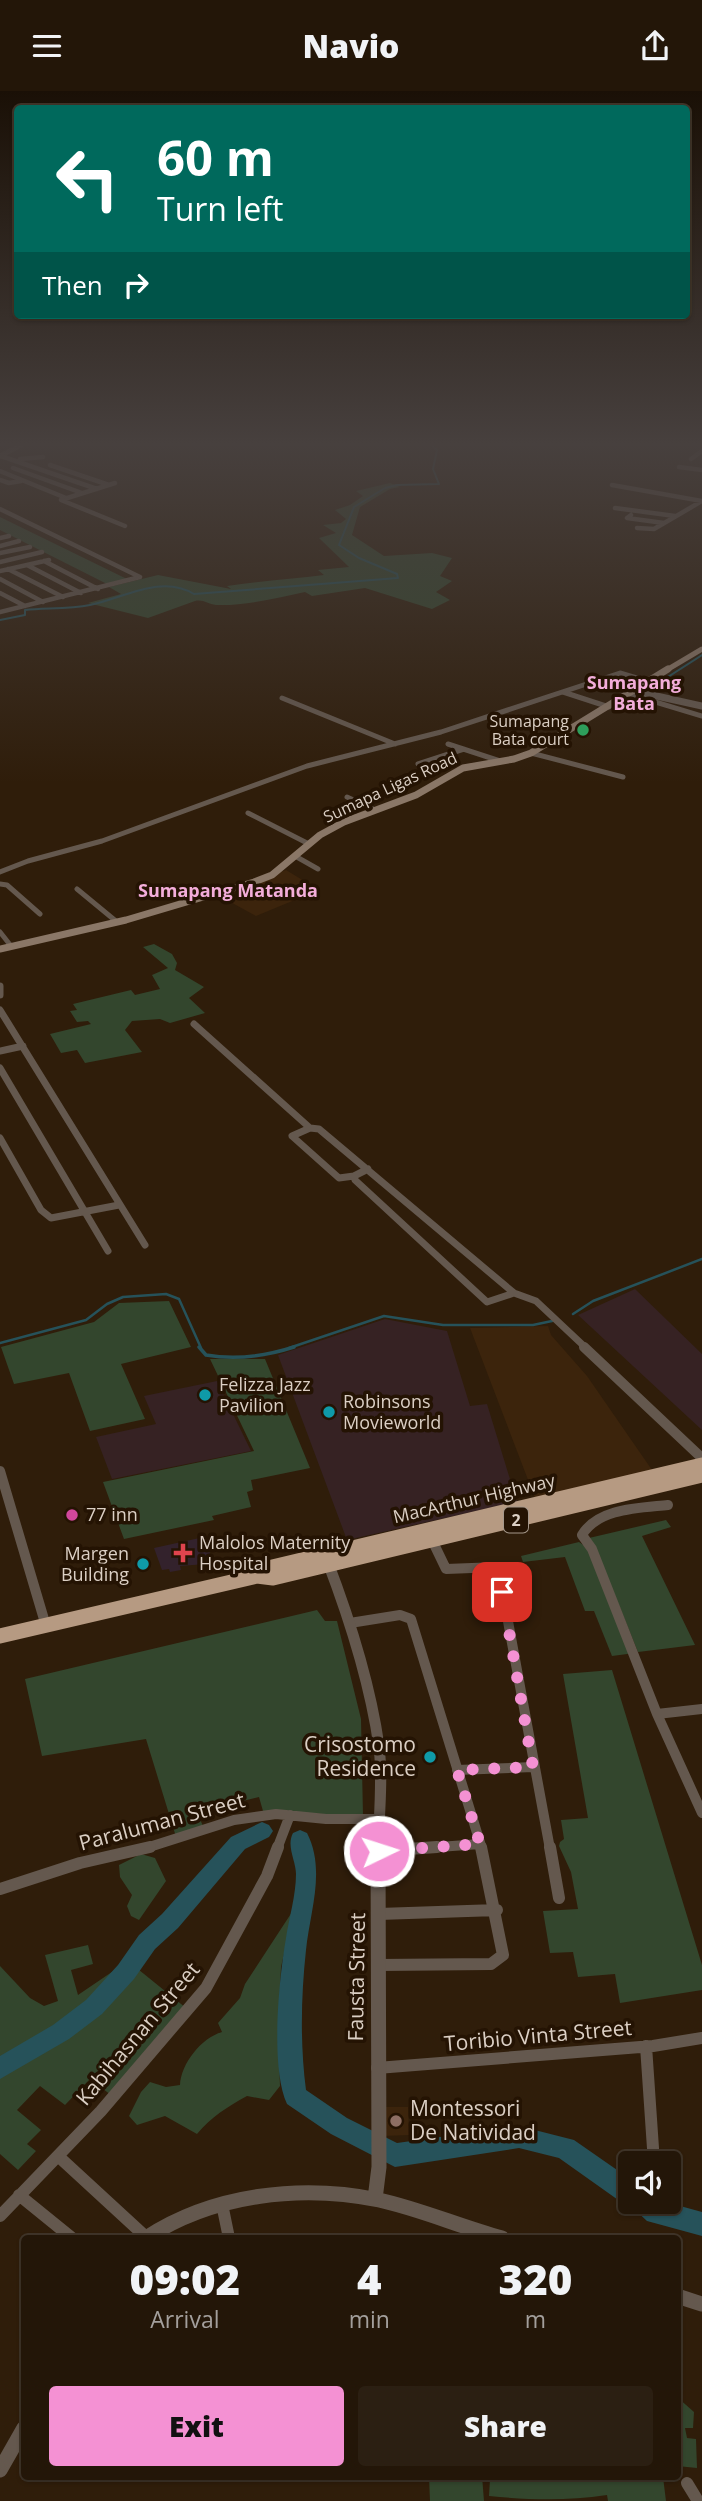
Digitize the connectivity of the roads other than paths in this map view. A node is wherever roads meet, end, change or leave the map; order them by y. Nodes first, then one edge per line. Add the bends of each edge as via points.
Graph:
1 (19, 557) edge
2 (99, 557) edge
3 (52, 559) dead end
4 (44, 561) junction
5 (0, 562) edge
6 (27, 565) junction
7 (8, 569) junction
8 (0, 571) edge
9 (0, 579) edge
10 (98, 589) junction
11 (0, 593) edge
12 (81, 593) junction
13 (63, 597) junction
14 (43, 602) junction
15 (26, 606) junction
16 (2, 610) edge
17 (702, 649) edge
18 (650, 683) junction
19 (563, 692) junction
20 (632, 693) junction
21 (282, 698) dead end
22 (702, 706) edge
23 (609, 707) junction
24 (702, 716) edge
25 (396, 744) junction
26 (448, 744) dead end
27 (464, 749) junction
28 (531, 753) junction
29 (500, 761) junction
30 (418, 764) dead end
31 (623, 777) dead end
32 (347, 797) dead end
33 (375, 810) junction
34 (248, 813) dead end
35 (309, 844) junction
36 (295, 856) junction
37 (318, 869) dead end
38 (0, 872) edge
39 (0, 884) edge
40 (77, 889) dead end
41 (40, 914) dead end
42 (117, 922) junction
43 (0, 932) edge
44 (11, 947) junction
45 (0, 949) edge
46 (0, 986) edge
47 (0, 995) edge
48 (0, 1010) edge
49 (194, 1024) dead end
50 (23, 1046) junction
51 (0, 1051) edge
52 (0, 1068) edge
53 (310, 1128) junction
54 (0, 1138) edge
55 (368, 1170) junction
56 (354, 1176) junction
57 (119, 1205) junction
58 (87, 1213) junction
59 (145, 1245) dead end
60 (108, 1251) dead end
61 (514, 1293) junction
62 (702, 1458) edge
63 (702, 1465) edge
64 (0, 1471) edge
65 (702, 1475) edge
66 (668, 1505) dead end
67 (487, 1521) junction
68 (432, 1540) junction
69 (327, 1559) junction
70 (350, 1622) junction
71 (46, 1626) junction
72 (0, 1636) edge
73 (702, 1709) edge
74 (657, 1714) junction
75 (533, 1767) junction
76 (457, 1770) junction
77 (702, 1814) edge
78 (290, 1815) junction
79 (380, 1819) junction
80 (480, 1844) junction
81 (379, 1851) junction
82 (0, 1889) edge
83 (559, 1898) dead end
84 (497, 1910) junction
85 (379, 1914) junction
86 (378, 1965) junction
87 (702, 2038) edge
88 (646, 2046) junction
89 (377, 2068) junction
90 (653, 2151) edge
91 (58, 2156) junction
92 (19, 2195) junction
93 (375, 2199) junction
94 (222, 2204) junction
95 (0, 2216) edge
96 (68, 2235) edge
97 (143, 2235) edge
98 (150, 2235) edge
99 (228, 2235) edge
100 (492, 2235) edge
101 (681, 2297) edge
102 (702, 2304) edge
103 (21, 2433) edge
104 (0, 2470) edge
105 (687, 2483) dead end
106 (698, 2501) edge

1 - 5 street
2 - 10 street via 140,577
3 - 4 street
4 - 6 street
4 - 10 street
6 - 7 street
6 - 12 street
7 - 8 street
7 - 13 street
9 - 14 street
10 - 12 street
11 - 15 street
12 - 13 street
13 - 14 street
14 - 15 street
15 - 16 street
17 - 18 main road, Sumapa Ligas Road
18 - 19 street via 620,673
18 - 20 main road, Sumapa Ligas Road
19 - 23 street
19 - 25 street
20 - 22 street
20 - 23 main road, Sumapa Ligas Road
20 - 24 street
21 - 25 street
23 - 28 main road, Sumapa Ligas Road
25 - 38 street via 307,767 102,841
26 - 27 street
27 - 29 street
27 - 30 street
28 - 29 main road, Sumapa Ligas Road
28 - 31 street
29 - 33 main road, Sumapa Ligas Road via 463,768 426,790
32 - 33 street
33 - 35 main road, Sumapa Ligas Road via 333,827
34 - 35 street
35 - 36 main road, Sumapa Ligas Road
36 - 37 street
36 - 42 main road, Sumapa Ligas Road via 259,880
39 - 41 street
40 - 42 street
42 - 44 main road, Sumapa Ligas Road
43 - 44 street
44 - 45 main road, Sumapa Ligas Road
46 - 47 street
48 - 50 street
49 - 53 street
50 - 51 street
50 - 57 street
52 - 58 street
53 - 55 street via 319,1129
53 - 56 street via 292,1136 340,1178
54 - 58 street via 41,1210 51,1218
55 - 56 street
55 - 61 street
56 - 61 street via 486,1302
57 - 58 street
57 - 59 street
58 - 60 street
61 - 62 street via 531,1298 552,1314
63 - 67 highway, MacArthur Highway / 2
64 - 71 street
65 - 67 highway, MacArthur Highway / 2
66 - 74 street via 622,1511 592,1523 582,1535 592,1549
67 - 68 highway, MacArthur Highway / 2
67 - 69 highway, MacArthur Highway / 2
68 - 69 highway, MacArthur Highway / 2
68 - 75 street via 446,1569 498,1567
69 - 70 street, Fausta Street
69 - 71 highway, MacArthur Highway / 2 via 273,1578 257,1576
70 - 76 street via 400,1615 411,1619
70 - 79 street, Fausta Street via 379,1749
71 - 72 highway, MacArthur Highway / 2
73 - 74 street
74 - 77 street
75 - 76 street
75 - 83 street
76 - 80 street
78 - 79 street, Paraluman Street
78 - 82 street, Paraluman Street via 234,1820
78 - 91 street, Kabihasnan Street via 267,1876 206,1988
79 - 81 street, Fausta Street
80 - 81 street
80 - 84 street
81 - 85 street, Fausta Street
84 - 85 street
84 - 86 street via 503,1955 491,1964
85 - 86 street, Fausta Street
86 - 89 street, Fausta Street
87 - 88 street, Toribio Vinta Street
88 - 89 street, Toribio Vinta Street
88 - 90 street
89 - 93 street, Fausta Street via 379,2167
91 - 92 street, Kabihasnan Street
91 - 97 street
92 - 95 street, Kabihasnan Street
92 - 96 street
93 - 94 street via 301,2194
93 - 100 street
94 - 98 street via 173,2220
94 - 99 street
101 - 102 street
103 - 104 street
105 - 106 street

